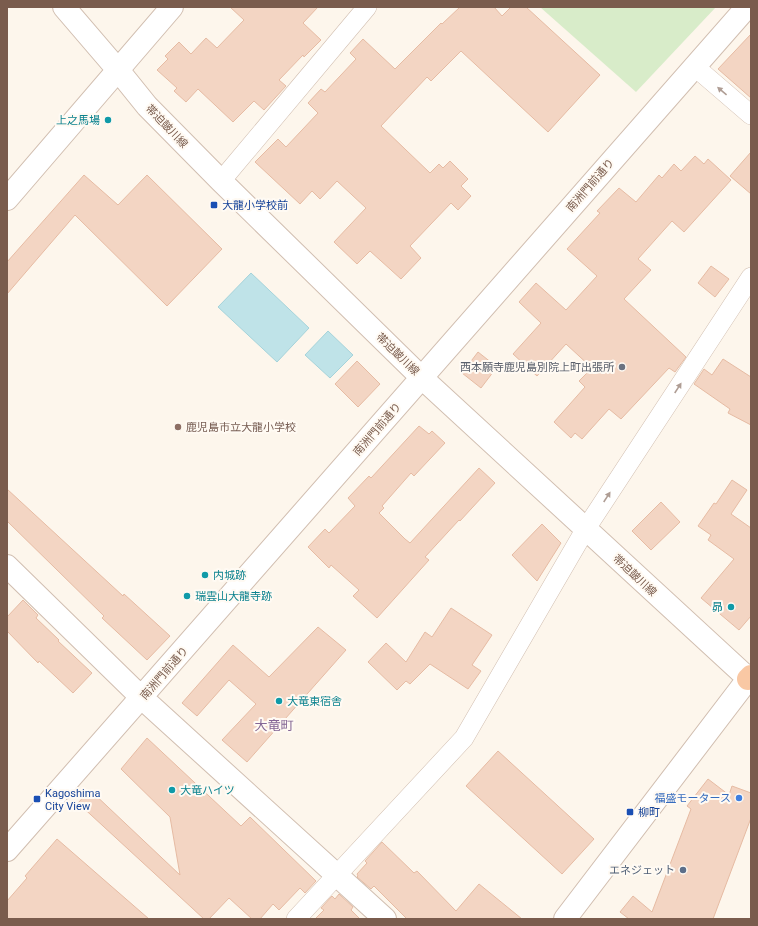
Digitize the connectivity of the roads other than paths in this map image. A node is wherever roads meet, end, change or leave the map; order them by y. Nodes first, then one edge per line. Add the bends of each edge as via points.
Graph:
1 (64, 7) edge
2 (172, 7) edge
3 (368, 7) edge
4 (747, 7) edge
5 (694, 66) junction
6 (118, 70) junction
7 (751, 115) edge
8 (220, 181) junction
9 (7, 199) edge
10 (751, 277) edge
11 (422, 378) junction
12 (585, 530) junction
13 (7, 566) edge
14 (750, 679) edge
15 (142, 698) junction
16 (7, 850) edge
17 (336, 875) junction
18 (296, 919) edge
19 (385, 919) edge
20 (565, 919) edge

1 - 6 street, 帯迫皷川線
2 - 6 street
3 - 8 street
4 - 5 street, 南洲門前通り
7 -> 5 street
5 - 11 street, 南洲門前通り
6 - 8 street, 帯迫皷川線 via 147,106
6 - 9 street
8 - 11 street, 帯迫皷川線
12 -> 10 street
11 - 12 street, 帯迫皷川線
11 - 15 street, 南洲門前通り
12 - 14 street, 帯迫皷川線
12 - 17 street via 464,738
13 - 15 street
14 - 20 street
15 - 16 street, 南洲門前通り
15 - 17 street
17 - 18 street
17 - 19 street

